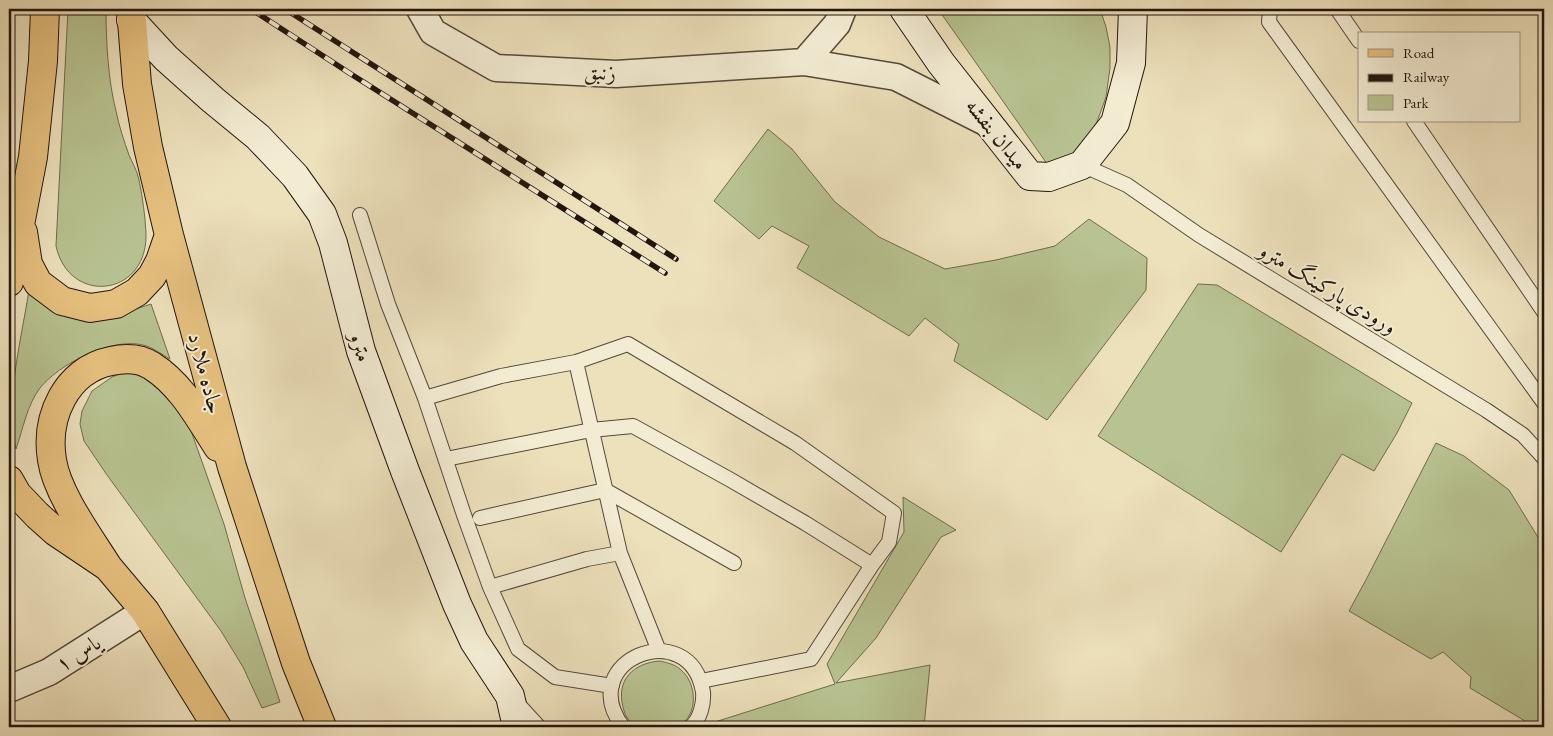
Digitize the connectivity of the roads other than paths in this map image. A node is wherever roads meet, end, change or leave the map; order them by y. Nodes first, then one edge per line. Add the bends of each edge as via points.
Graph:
1 (45, 9) edge
2 (420, 9) edge
3 (843, 9) edge
4 (904, 9) edge
5 (1133, 9) edge
6 (1270, 9) edge
7 (1337, 9) edge
8 (131, 14) edge
9 (1358, 40) edge
10 (804, 62) junction
11 (1415, 122) edge
12 (989, 124) junction
13 (1082, 165) junction
14 (360, 215) dead end
15 (21, 216) junction
16 (169, 235) junction
17 (9, 282) edge
18 (1544, 312) edge
19 (576, 362) junction
20 (425, 398) junction
21 (1544, 403) edge
22 (591, 430) junction
23 (1544, 458) edge
24 (446, 459) junction
25 (232, 467) junction
26 (9, 480) edge
27 (605, 490) junction
28 (480, 518) dead end
29 (620, 553) junction
30 (734, 563) dead end
31 (872, 565) junction
32 (108, 567) junction
33 (490, 586) junction
34 (144, 611) junction
35 (659, 650) junction
36 (701, 681) junction
37 (612, 686) junction
38 (9, 689) edge
39 (510, 696) junction
40 (211, 723) edge
41 (322, 727) edge
42 (517, 727) edge
43 (539, 727) edge
44 (623, 727) edge
45 (691, 727) edge

1 - 15 main road via 33,157
2 - 10 street, زنبق via 433,32 496,68 616,74
3 - 10 street via 837,24
4 - 12 street, میدان بنفشه
5 - 13 street via 1130,63 1115,123
6 - 21 lane via 1269,22
7 - 9 lane
8 - 16 main road, جاده ملارد via 137,84
8 - 39 street, مترو via 166,58 258,137 295,176 322,214 333,243 361,351 457,604 474,641
10 - 12 street, زنبق via 896,76
11 - 18 lane
12 - 13 street, میدان بنفشه via 1030,176 1049,177
13 - 23 lane, ورودی پارکینگ مترو via 1127,185 1199,235 1486,410 1523,435
14 - 20 lane via 388,304
15 - 16 main road via 28,264 38,283 62,301 90,308 116,304 137,292 152,276
15 - 17 main road
16 - 25 main road, جاده ملارد
19 - 20 lane via 501,376
19 - 22 lane
19 - 31 lane via 628,344 795,443 894,513 889,542
20 - 24 lane
22 - 24 lane
22 - 27 lane
22 - 31 lane via 633,426 729,478
24 - 33 lane
25 - 32 main road via 187,399 150,365 121,359 91,368 73,380 58,405 51,430 52,461 62,492
25 - 41 main road, جاده ملارد via 296,663
26 - 32 main road via 17,494 43,521
27 - 28 lane
27 - 29 lane
27 - 30 lane
29 - 33 lane
29 - 35 lane
31 - 36 lane via 810,659
32 - 34 main road
33 - 37 lane via 518,649 555,677
34 - 38 street, یاس ۱ via 49,672
34 - 40 main road
35 - 36 lane via 684,659
35 - 37 lane via 643,652 629,660 618,672
36 - 45 lane via 701,711
37 - 44 lane via 611,702
39 - 42 street, مترو
39 - 43 lane

